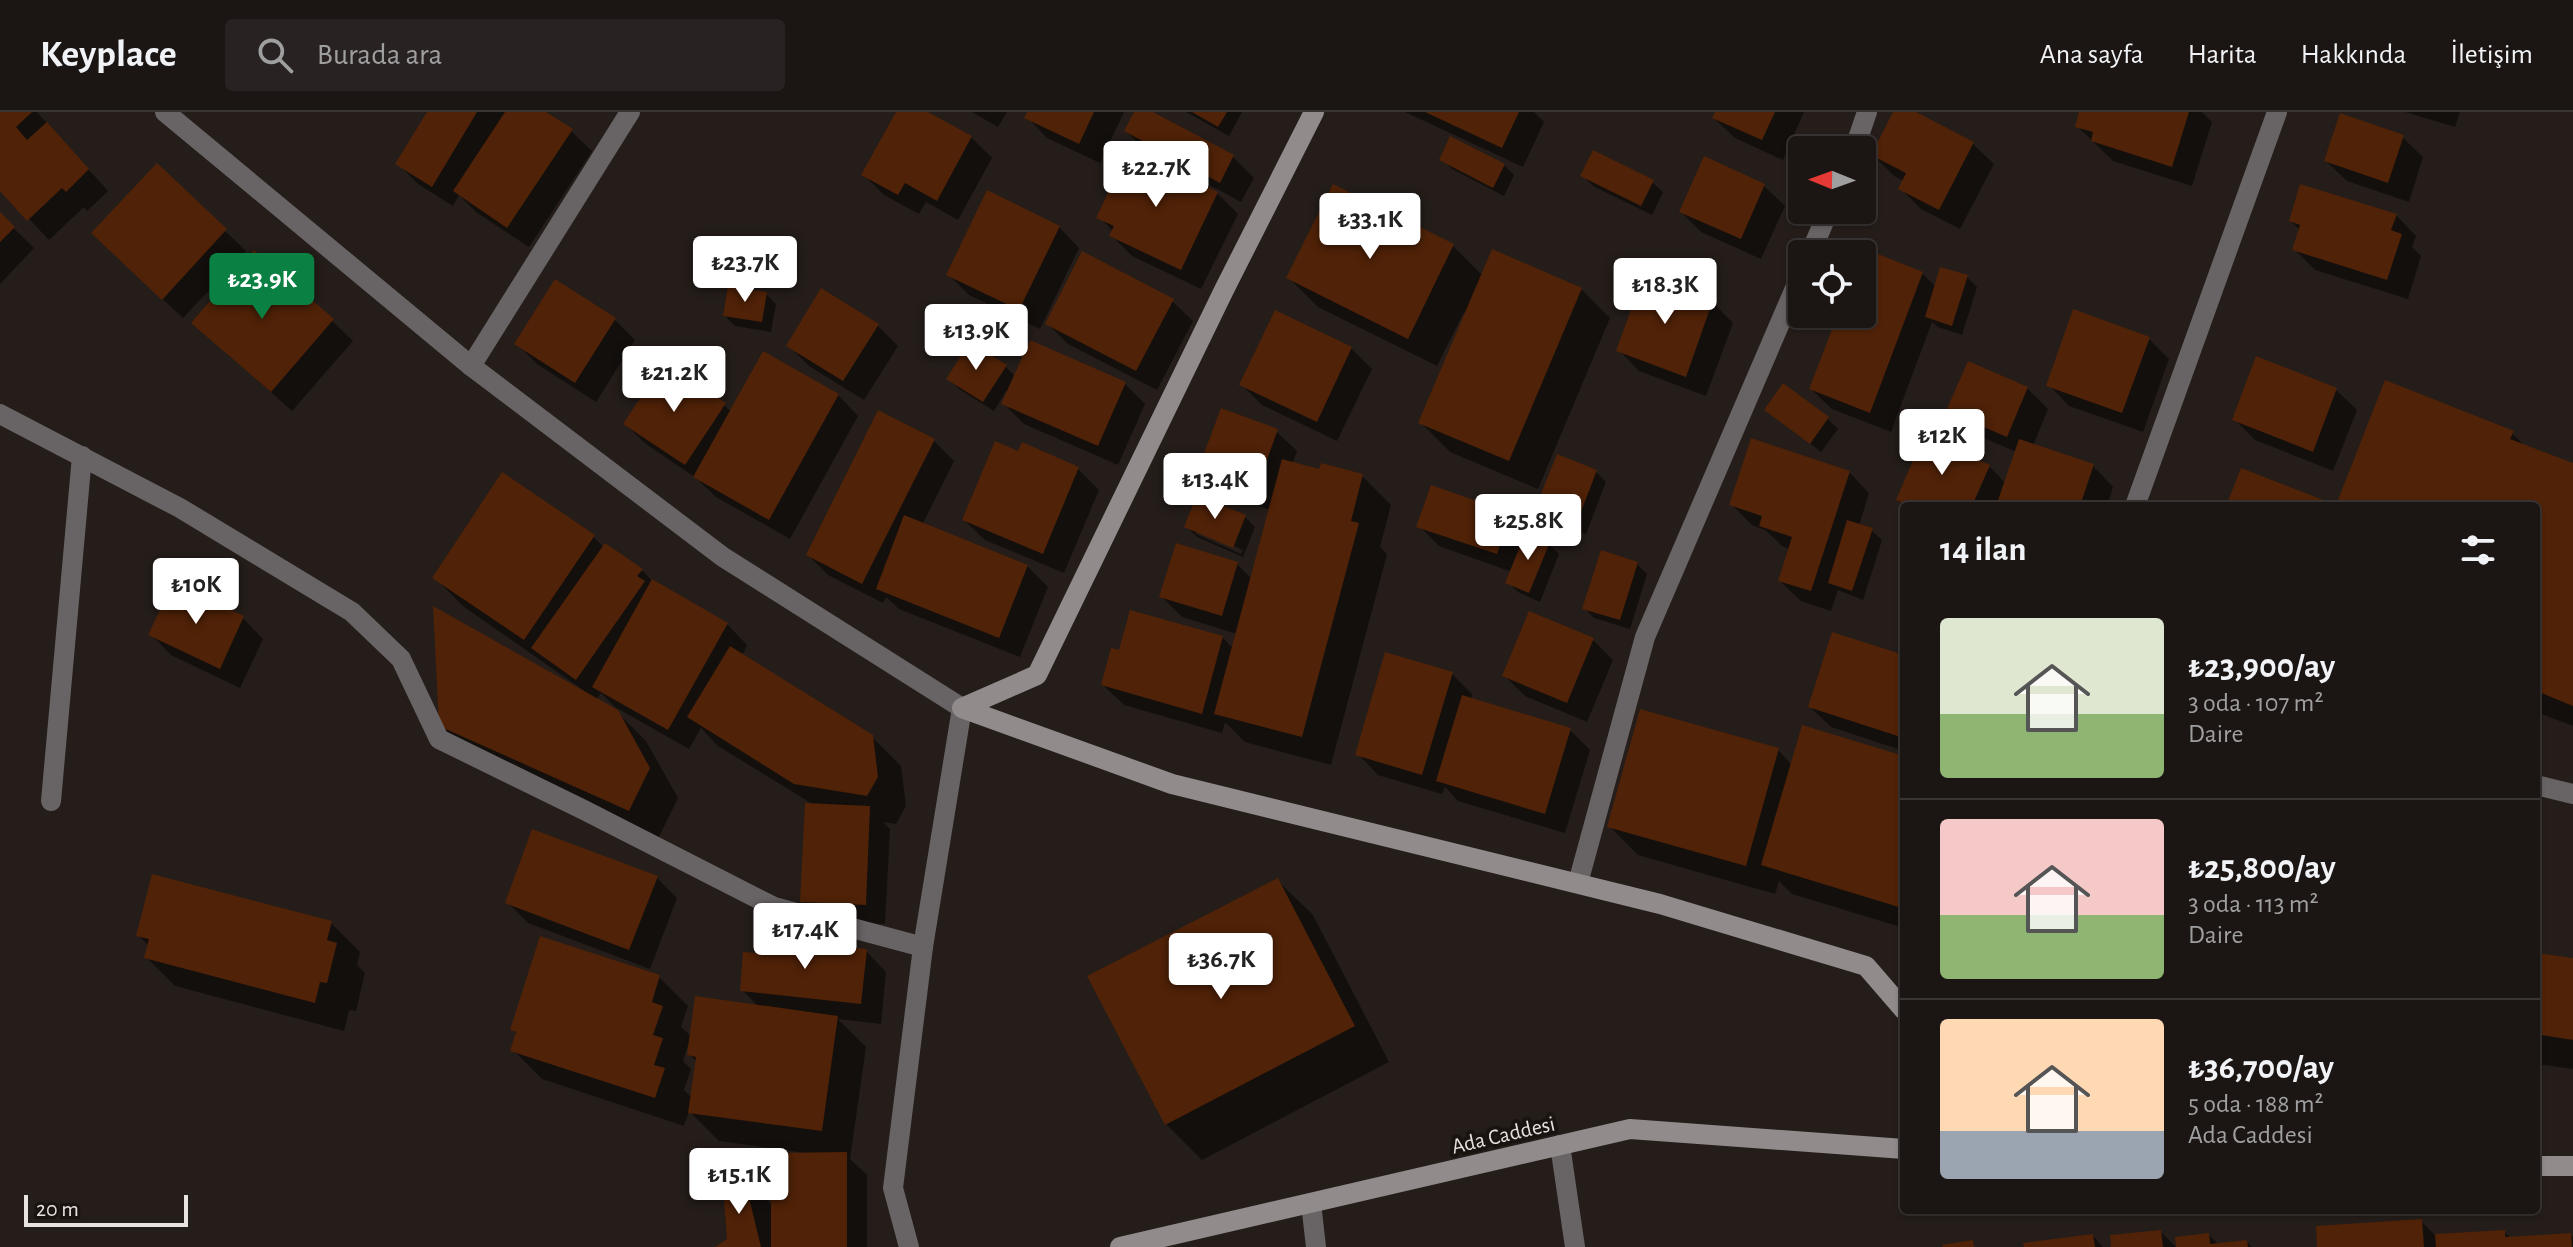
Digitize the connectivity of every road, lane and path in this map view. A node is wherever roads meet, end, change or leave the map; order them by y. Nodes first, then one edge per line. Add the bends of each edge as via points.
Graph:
1 (165, 112) edge
2 (630, 112) edge
3 (1314, 112) edge
4 (1867, 112) edge
5 (2277, 112) edge
6 (1859, 136) edge
7 (1788, 305) edge
8 (471, 366) junction
9 (0, 414) edge
10 (82, 456) junction
11 (2136, 502) edge
12 (962, 708) junction
13 (2540, 786) edge
14 (2573, 794) edge
15 (51, 801) dead end
16 (1578, 883) junction
17 (923, 947) junction
18 (1900, 1005) edge
19 (1560, 1145) junction
20 (1900, 1149) edge
21 (2540, 1166) edge
22 (2573, 1166) edge
23 (1311, 1203) junction
24 (909, 1247) edge
25 (1120, 1247) edge
26 (1316, 1247) edge
27 (1575, 1247) edge

1 - 8 street
2 - 8 street
3 - 12 main road via 1037,675
4 - 6 street
5 - 11 street
7 - 16 street via 1645,637
8 - 12 street via 723,557
9 - 10 street
10 - 15 street
10 - 17 street via 180,508 352,612 401,659 439,739 774,907
12 - 16 main road via 1172,784
12 - 17 street
13 - 14 street
16 - 18 main road via 1866,966
17 - 24 street via 893,1188
19 - 20 main road, Ada Caddesi via 1630,1129
19 - 23 main road, Ada Caddesi
19 - 27 street
21 - 22 main road
23 - 25 main road, Ada Caddesi
23 - 26 street

